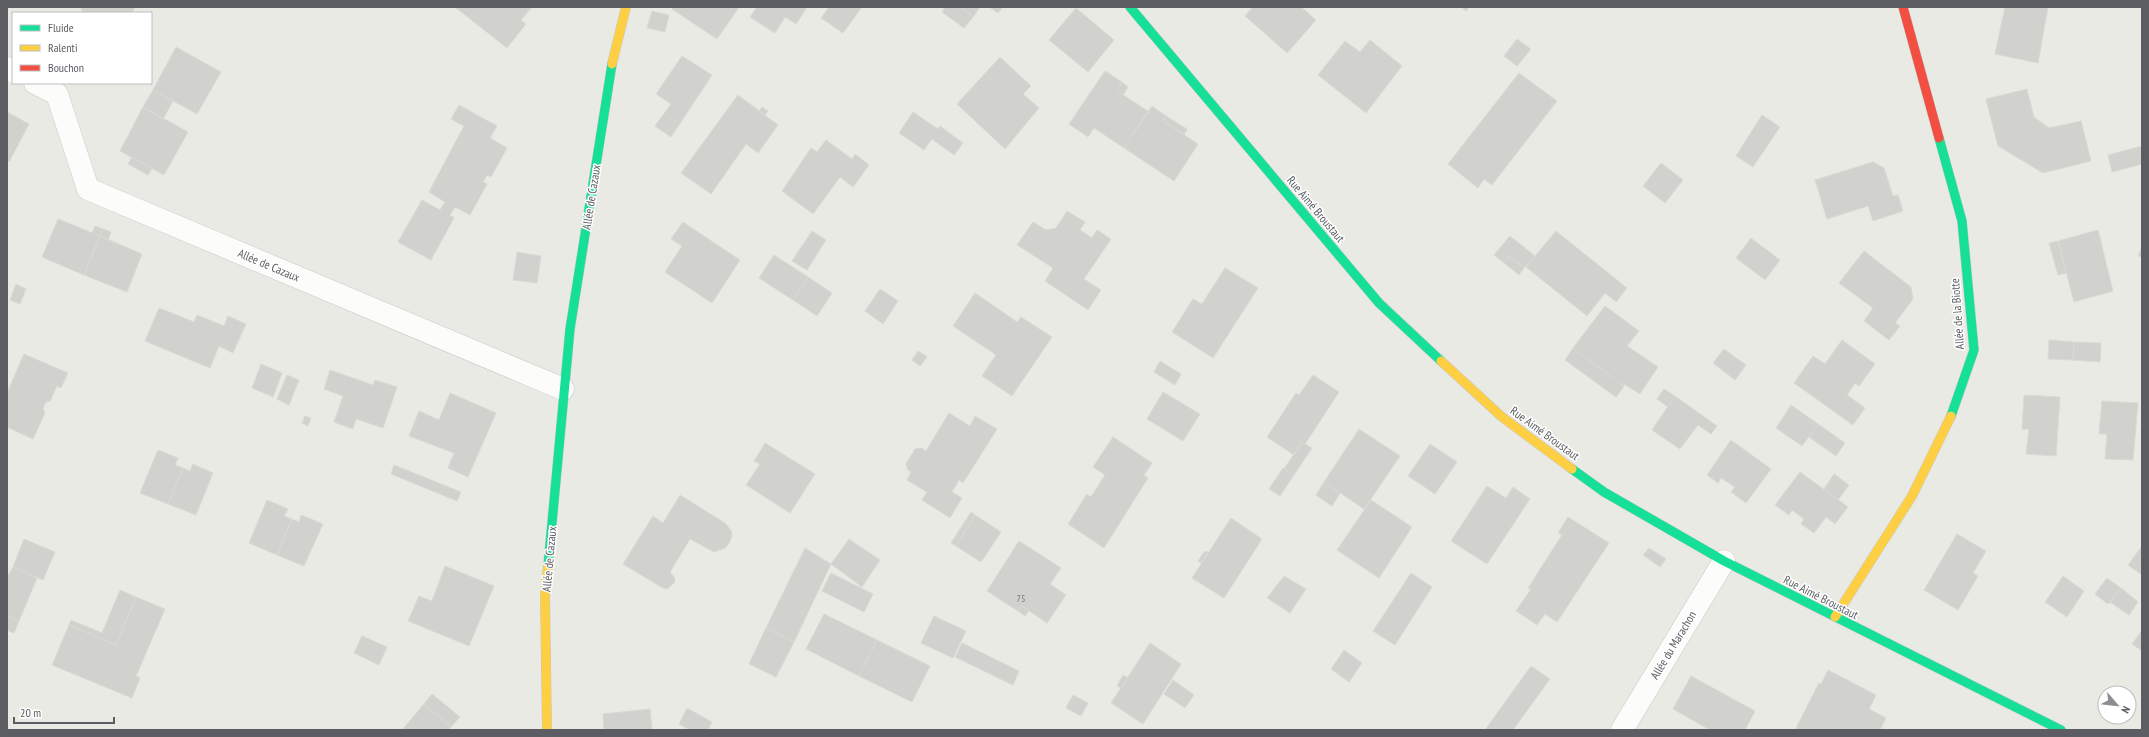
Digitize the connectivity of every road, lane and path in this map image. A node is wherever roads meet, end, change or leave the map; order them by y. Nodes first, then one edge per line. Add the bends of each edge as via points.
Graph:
1 (626, 7) edge
2 (1130, 7) edge
3 (1903, 7) edge
4 (37, 84) edge
5 (563, 389) junction
6 (1724, 561) junction
7 (1836, 617) junction
8 (547, 730) edge
9 (1622, 730) edge
10 (2062, 730) edge

1 - 5 street, Allée de Cazaux via 611,69
2 - 6 street, Rue Aimé Broustaut via 1379,303 1502,417 1604,492
3 - 7 street, Allée de la Biotte via 1962,221 1974,350 1951,416 1912,496
4 - 5 street, Allée de Cazaux via 57,94 88,189
5 - 8 street, Allée de Cazaux via 545,596
6 - 7 street, Rue Aimé Broustaut
6 - 9 street, Allée du Marachon
7 - 10 street, Rue Aimé Broustaut

